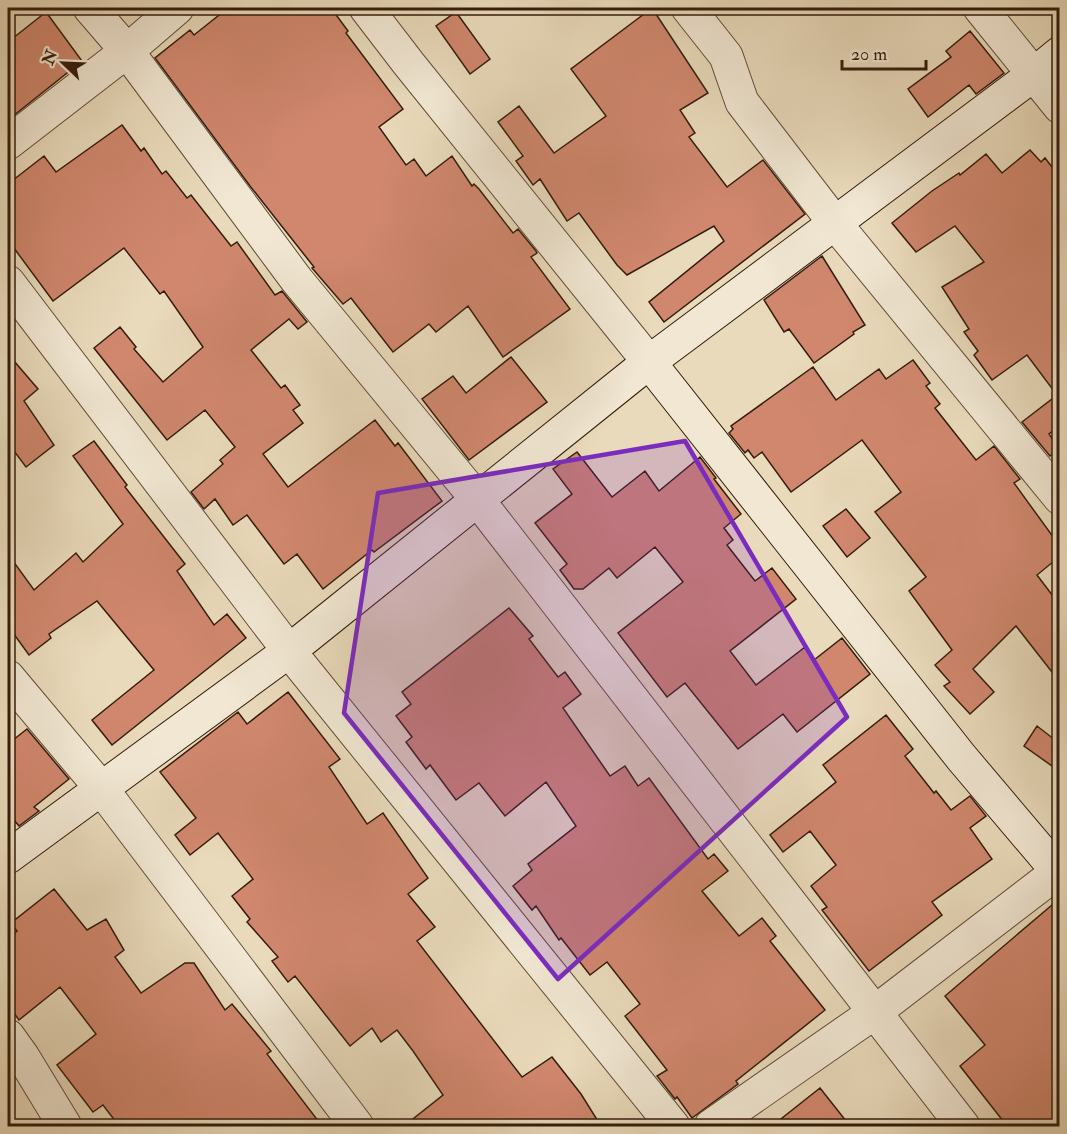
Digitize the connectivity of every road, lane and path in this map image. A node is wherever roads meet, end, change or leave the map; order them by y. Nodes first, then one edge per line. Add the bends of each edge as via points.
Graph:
1 (90, 8) edge
2 (177, 8) edge
3 (366, 8) edge
4 (688, 8) edge
5 (980, 8) edge
6 (127, 51) junction
7 (1059, 53) edge
8 (1033, 75) junction
9 (1059, 107) edge
10 (8, 143) edge
11 (834, 222) junction
12 (8, 282) edge
13 (649, 362) junction
14 (1059, 498) edge
15 (477, 499) junction
16 (289, 651) junction
17 (8, 677) edge
18 (101, 788) junction
19 (8, 857) edge
20 (1059, 872) edge
21 (875, 1012) junction
22 (8, 1036) edge
23 (65, 1126) edge
24 (357, 1126) edge
25 (673, 1126) edge
26 (711, 1126) edge
27 (963, 1126) edge

1 - 6 street
2 - 6 street
3 - 13 street
4 - 11 street via 726,56 742,102
5 - 8 street
6 - 10 street
6 - 15 street via 296,279
7 - 8 street
8 - 9 street
8 - 11 street
11 - 13 street
11 - 14 street
12 - 16 street
13 - 15 street
13 - 20 street via 961,757
15 - 16 street
15 - 21 street
16 - 18 street
16 - 25 street
17 - 18 street
18 - 19 street
18 - 24 street
20 - 21 street
21 - 26 street
21 - 27 street
22 - 23 street

